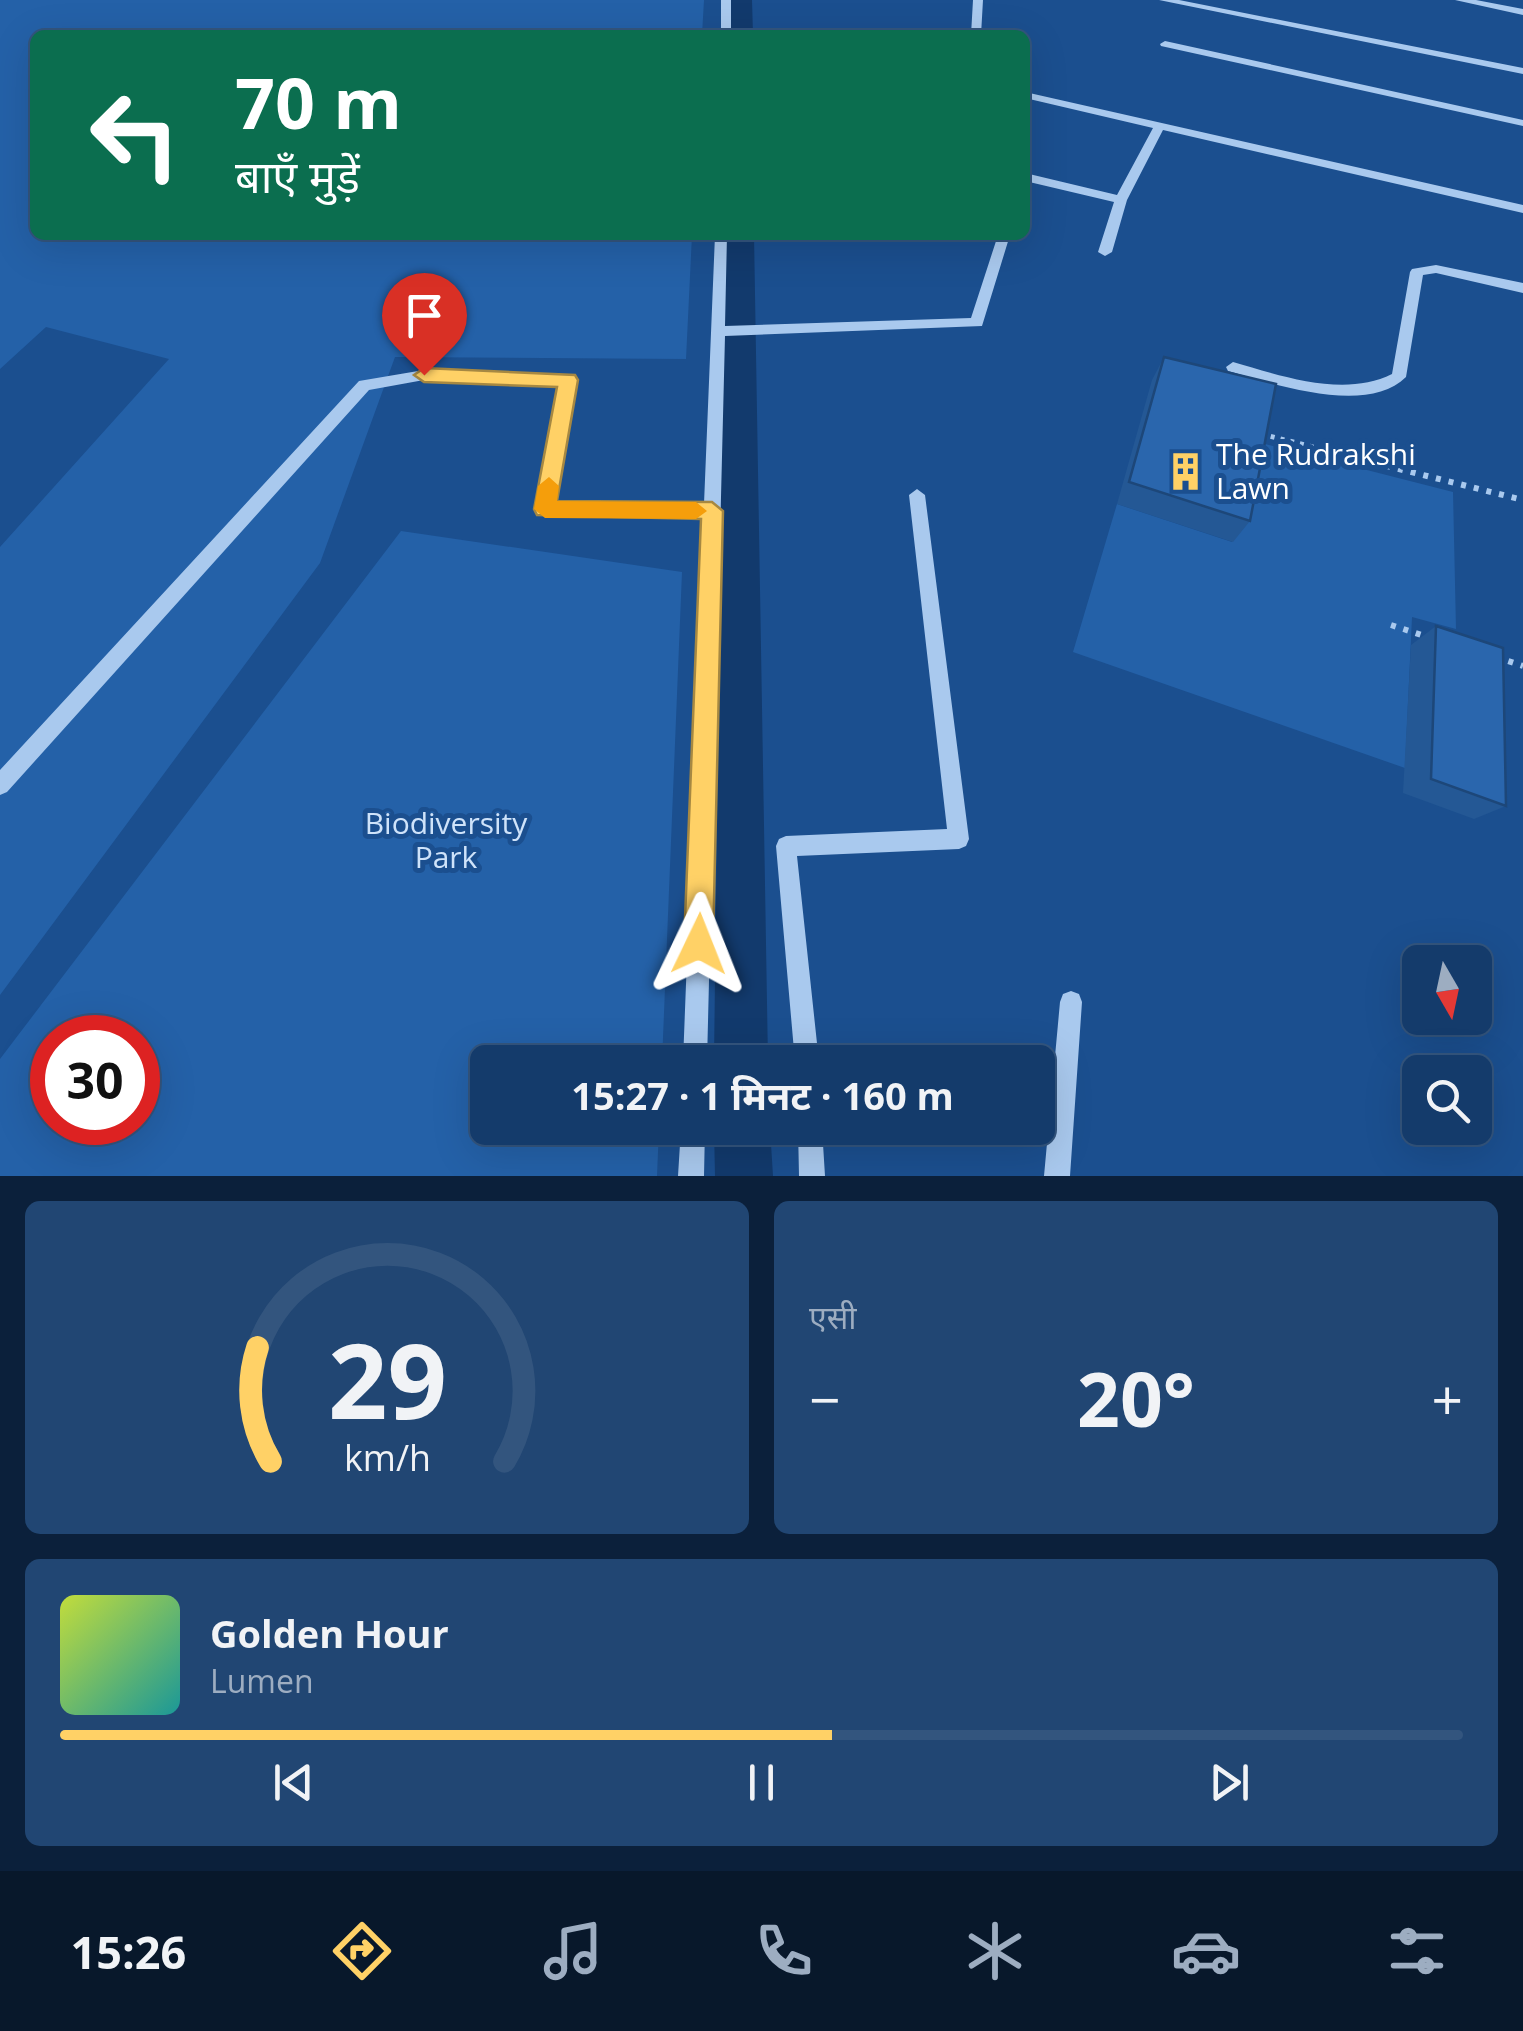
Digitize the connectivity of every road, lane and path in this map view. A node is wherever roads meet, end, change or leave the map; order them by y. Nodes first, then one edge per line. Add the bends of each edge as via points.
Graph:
1 (726, 0) edge
2 (978, 0) edge
3 (1164, 0) edge
4 (1460, 0) edge
5 (1523, 12) edge
6 (726, 30) edge
7 (976, 30) edge
8 (1165, 44) dead end
9 (1523, 70) edge
10 (1030, 96) edge
11 (1523, 123) edge
12 (1159, 127) junction
13 (1030, 178) edge
14 (1121, 200) junction
15 (1523, 209) edge
16 (721, 240) edge
17 (1002, 240) edge
18 (1105, 252) dead end
19 (1523, 288) edge
20 (723, 331) junction
21 (1233, 367) dead end
22 (1255, 432) edge
23 (917, 495) dead end
24 (1523, 500) edge
25 (712, 511) junction
26 (1391, 625) dead end
27 (1448, 643) edge
28 (1485, 654) edge
29 (1523, 666) edge
30 (0, 785) edge
31 (1071, 1002) dead end
32 (696, 1045) edge
33 (805, 1045) edge
34 (692, 1145) edge
35 (811, 1145) edge
36 (691, 1176) edge
37 (812, 1176) edge
38 (1057, 1176) edge

1 - 6 street
2 - 7 street
3 - 9 street
4 - 5 street
8 - 11 street
10 - 12 street
12 - 14 street
12 - 15 street
13 - 14 street
14 - 18 street
16 - 20 street
17 - 20 street via 977,324
19 - 21 street via 1436,268 1417,272 1399,377 1388,385 1327,388
20 - 25 street
22 - 24 path
23 - 33 street via 959,839 786,846
25 - 30 street via 545,509 568,380 424,375 364,385
25 - 32 street
26 - 27 path
28 - 29 path
31 - 38 street
34 - 36 street
35 - 37 street

